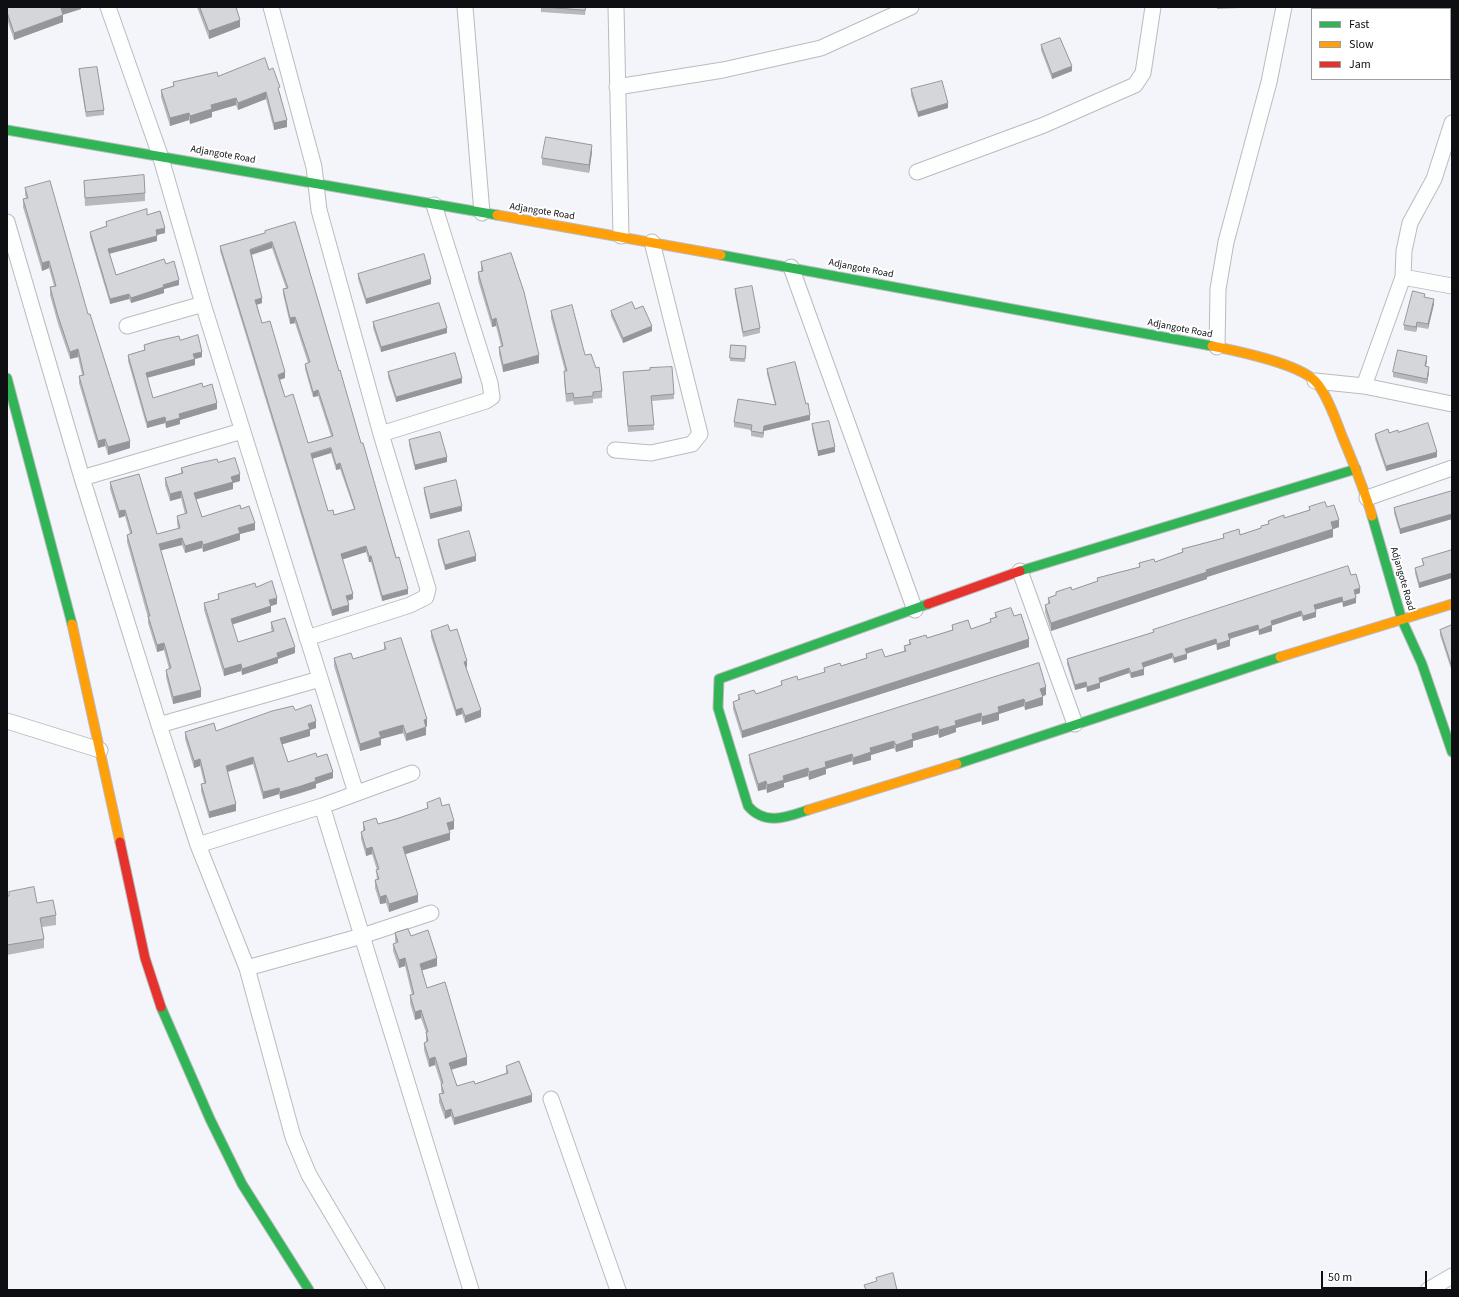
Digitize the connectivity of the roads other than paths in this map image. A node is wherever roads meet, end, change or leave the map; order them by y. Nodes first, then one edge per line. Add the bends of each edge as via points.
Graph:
1 (108, 7) edge
2 (271, 7) edge
3 (465, 7) edge
4 (616, 7) edge
5 (911, 7) edge
6 (1153, 7) edge
7 (1284, 7) edge
8 (617, 87) junction
9 (1452, 123) edge
10 (7, 130) edge
11 (160, 155) junction
12 (917, 172) dead end
13 (317, 183) junction
14 (434, 205) junction
15 (482, 213) junction
16 (7, 222) edge
17 (621, 236) junction
18 (652, 242) junction
19 (791, 267) junction
20 (1403, 277) junction
21 (1452, 286) edge
22 (203, 304) junction
23 (127, 326) dead end
24 (1217, 347) junction
25 (7, 378) edge
26 (1315, 381) junction
27 (1364, 386) junction
28 (1452, 404) edge
29 (242, 431) junction
30 (382, 434) junction
31 (615, 450) dead end
32 (1452, 468) edge
33 (1356, 469) junction
34 (82, 478) junction
35 (1367, 498) junction
36 (1020, 571) junction
37 (1452, 604) edge
38 (915, 610) junction
39 (1402, 620) junction
40 (307, 638) junction
41 (320, 679) junction
42 (7, 721) edge
43 (1075, 724) junction
44 (159, 725) junction
45 (1448, 733) edge
46 (100, 750) junction
47 (1452, 752) edge
48 (412, 773) dead end
49 (356, 793) junction
50 (322, 806) junction
51 (198, 845) junction
52 (431, 912) dead end
53 (362, 936) junction
54 (247, 968) junction
55 (551, 1099) dead end
56 (1452, 1276) edge
57 (309, 1290) edge
58 (377, 1290) edge
59 (472, 1290) edge
60 (618, 1290) edge
61 (1428, 1290) edge

1 - 11 street
2 - 13 street
3 - 15 street
4 - 8 street
5 - 8 street via 822,48 723,70
6 - 12 street via 1143,73 1135,85 1044,125
7 - 24 street via 1269,82 1226,242 1218,289
8 - 17 street
9 - 20 street via 1434,179 1410,223 1404,251
10 - 11 street, Adjangote Road
11 - 13 street, Adjangote Road
11 - 22 street
13 - 14 street, Adjangote Road
13 - 30 street via 319,210
14 - 15 street, Adjangote Road
14 - 30 street via 490,383 492,397
15 - 17 street, Adjangote Road
16 - 34 street
17 - 18 street, Adjangote Road
18 - 19 street, Adjangote Road
18 - 31 street via 700,434 692,444 651,453
19 - 24 street, Adjangote Road
19 - 38 street
20 - 21 street
20 - 27 street
22 - 23 street
22 - 29 street
24 - 26 street, Adjangote Road via 1294,368
25 - 46 street via 72,623
26 - 27 street
26 - 33 street, Adjangote Road via 1330,406
27 - 28 street
29 - 34 street
29 - 40 street
30 - 40 street via 426,576 426,597 410,605
32 - 35 street
33 - 35 street, Adjangote Road
33 - 36 street
34 - 44 street
35 - 39 street, Adjangote Road
36 - 38 street
36 - 43 street
37 - 39 street
38 - 43 street via 719,679 718,708 748,806 754,815 765,819 780,819 906,781
39 - 43 street
39 - 45 street, Adjangote Road
40 - 41 street
41 - 44 street
41 - 49 street
42 - 46 street
44 - 51 street
45 - 47 street, Adjangote Road
46 - 57 street via 145,958 162,1010 242,1184
48 - 49 street
49 - 50 street
50 - 51 street
50 - 53 street
51 - 54 street
52 - 53 street
53 - 54 street
53 - 59 street
54 - 58 street via 293,1137 309,1175
55 - 60 street
56 - 61 street

